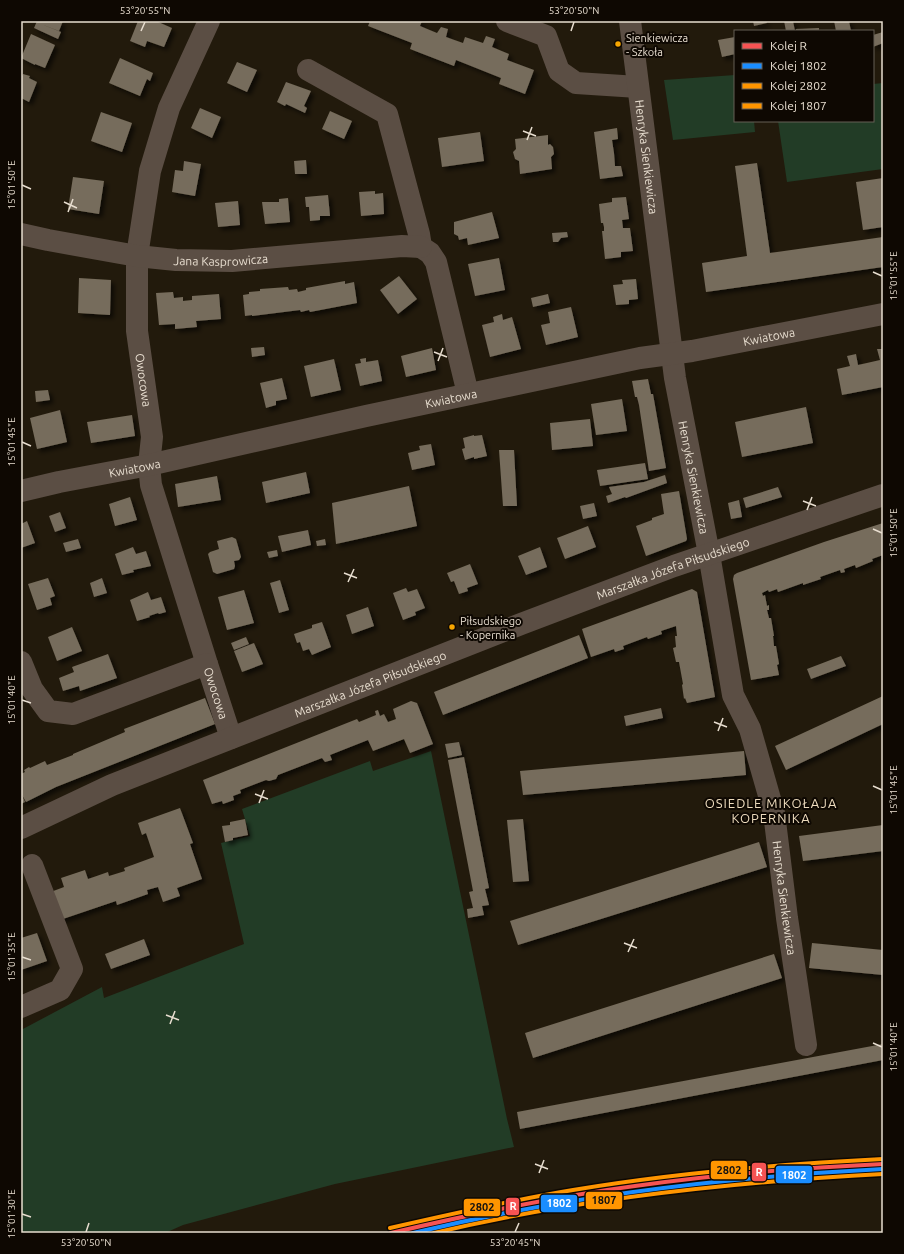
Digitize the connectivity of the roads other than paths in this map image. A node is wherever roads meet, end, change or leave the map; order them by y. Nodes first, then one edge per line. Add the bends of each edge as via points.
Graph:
1 (209, 21) edge
2 (507, 21) edge
3 (630, 21) edge
4 (308, 70) dead end
5 (638, 86) junction
6 (21, 234) edge
7 (422, 247) junction
8 (137, 256) junction
9 (883, 314) edge
10 (671, 354) junction
11 (468, 394) junction
12 (149, 465) junction
13 (21, 491) edge
14 (883, 495) edge
15 (709, 554) junction
16 (21, 662) edge
17 (207, 664) junction
18 (231, 738) junction
19 (21, 828) edge
20 (32, 865) dead end
21 (21, 1007) edge
22 (806, 1045) dead end

1 - 8 street, Owocowa via 169,108 150,171
2 - 5 street via 546,36 559,71 576,83
3 - 5 street, Henryka Sienkiewicza
4 - 7 street via 387,114
5 - 10 street, Henryka Sienkiewicza
6 - 8 street, Jana Kasprowicza
7 - 8 street, Jana Kasprowicza via 402,246 232,261
7 - 11 street via 436,262
8 - 12 street, Owocowa via 137,331 152,437
9 - 10 street, Kwiatowa
10 - 11 street, Kwiatowa via 640,358
10 - 15 street, Henryka Sienkiewicza
11 - 12 street, Kwiatowa
12 - 13 street, Kwiatowa
12 - 17 street, Owocowa via 151,485
14 - 15 street, Marszałka Józefa Piłsudskiego
15 - 18 street, Marszałka Józefa Piłsudskiego via 528,621
15 - 22 street, Henryka Sienkiewicza via 733,695 750,729 774,813
16 - 17 street via 32,689 48,711 73,714
17 - 18 street, Owocowa
18 - 19 street, Marszałka Józefa Piłsudskiego via 112,785
20 - 21 street via 72,969 60,990

